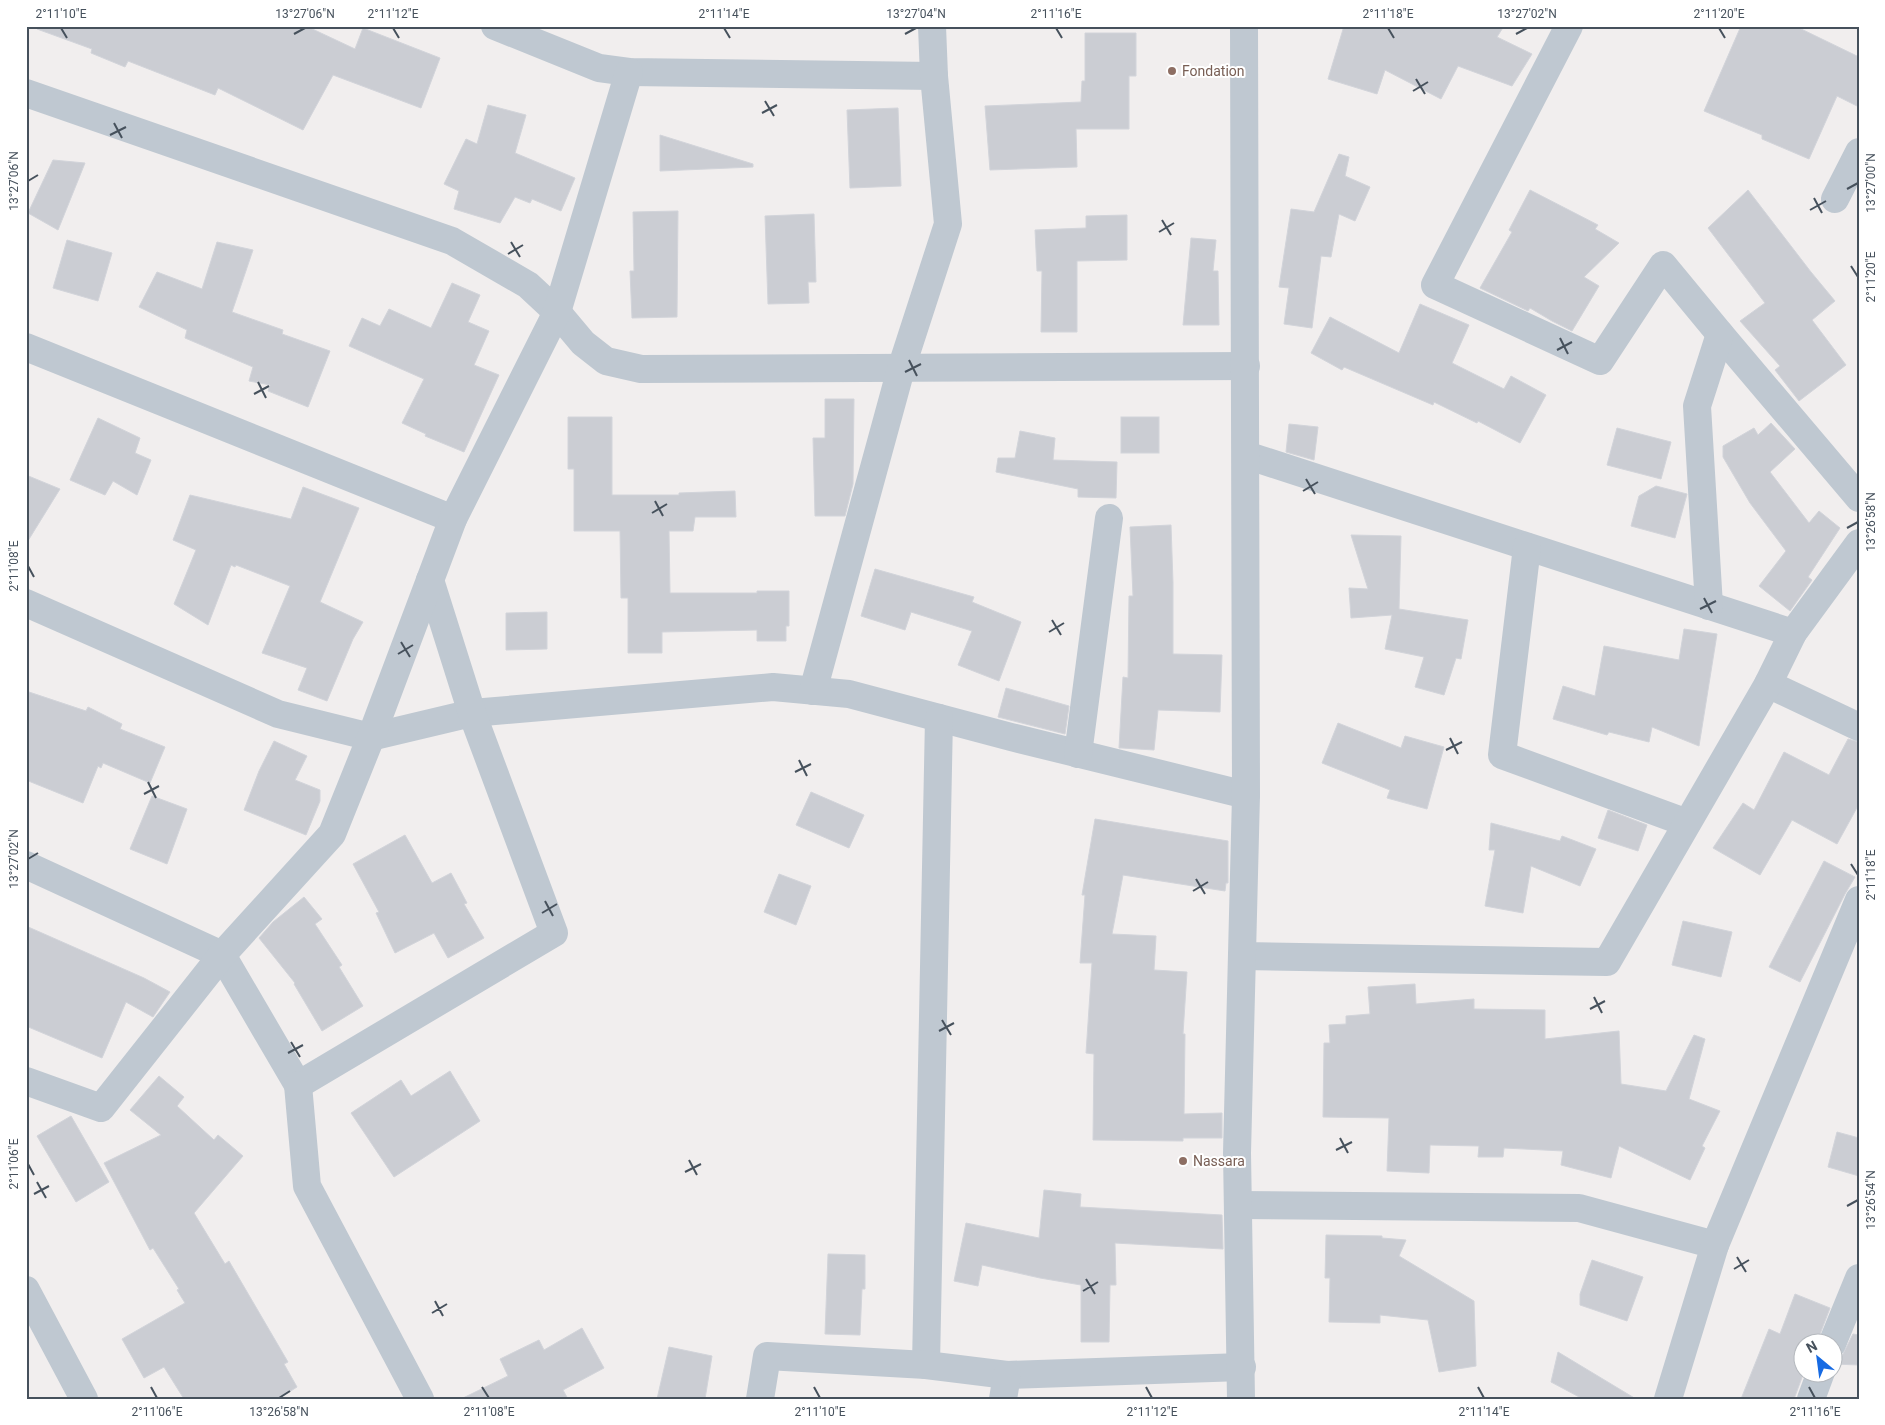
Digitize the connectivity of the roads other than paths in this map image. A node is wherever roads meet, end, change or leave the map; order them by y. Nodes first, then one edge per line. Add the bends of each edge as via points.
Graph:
1 (495, 26) edge
2 (932, 26) edge
3 (1244, 26) edge
4 (1569, 26) edge
5 (629, 72) junction
6 (934, 76) junction
7 (26, 93) edge
8 (1859, 152) edge
9 (1835, 200) dead end
10 (557, 312) junction
11 (1720, 334) junction
12 (26, 347) edge
13 (1246, 366) junction
14 (901, 368) junction
15 (1246, 454) junction
16 (1859, 498) edge
17 (1109, 518) dead end
18 (453, 519) junction
19 (1859, 543) edge
20 (1527, 546) junction
21 (430, 580) junction
22 (26, 603) edge
23 (1708, 606) junction
24 (1793, 633) junction
25 (1768, 684) junction
26 (813, 690) junction
27 (472, 712) junction
28 (939, 718) junction
29 (1859, 727) edge
30 (371, 737) junction
31 (1078, 754) junction
32 (1246, 795) junction
33 (1688, 823) junction
34 (26, 865) edge
35 (1859, 900) edge
36 (222, 955) junction
37 (1242, 956) junction
38 (26, 1081) edge
39 (298, 1085) junction
40 (1238, 1205) junction
41 (1715, 1245) junction
42 (1859, 1278) edge
43 (26, 1290) edge
44 (1837, 1332) edge
45 (926, 1365) junction
46 (1242, 1367) junction
47 (1817, 1382) edge
48 (1005, 1387) edge
49 (84, 1399) edge
50 (420, 1399) edge
51 (760, 1399) edge
52 (1241, 1399) edge
53 (1668, 1399) edge
54 (1810, 1399) edge

1 - 5 street via 598,68
2 - 6 street
3 - 13 street
4 - 11 street via 1435,285 1600,361 1663,265
5 - 6 street
5 - 10 street
6 - 14 street via 948,224
7 - 10 street via 452,241 528,285
8 - 9 street
10 - 14 street via 583,343 606,361 641,369
10 - 18 street
11 - 16 street
11 - 23 street via 1697,406
12 - 18 street
13 - 14 street
13 - 15 street
14 - 26 street
15 - 20 street
15 - 32 street
17 - 31 street
18 - 21 street
19 - 24 street
20 - 23 street
20 - 33 street via 1502,755
21 - 27 street
21 - 30 street
22 - 30 street via 278,714
23 - 24 street
24 - 25 street
25 - 29 street
25 - 33 street
26 - 27 street via 773,687
26 - 28 street via 849,694
27 - 30 street
27 - 39 street via 554,933
28 - 31 street
28 - 45 street
30 - 36 street via 332,834
31 - 32 street
32 - 37 street
33 - 37 street via 1607,962
34 - 36 street
35 - 41 street
36 - 38 street via 101,1108
36 - 39 street
37 - 40 street
39 - 50 street via 307,1186
40 - 41 street via 1579,1208
40 - 46 street
41 - 53 street
42 - 44 street
43 - 49 street
45 - 48 street
45 - 51 street via 767,1356
46 - 48 street
46 - 52 street
47 - 54 street

